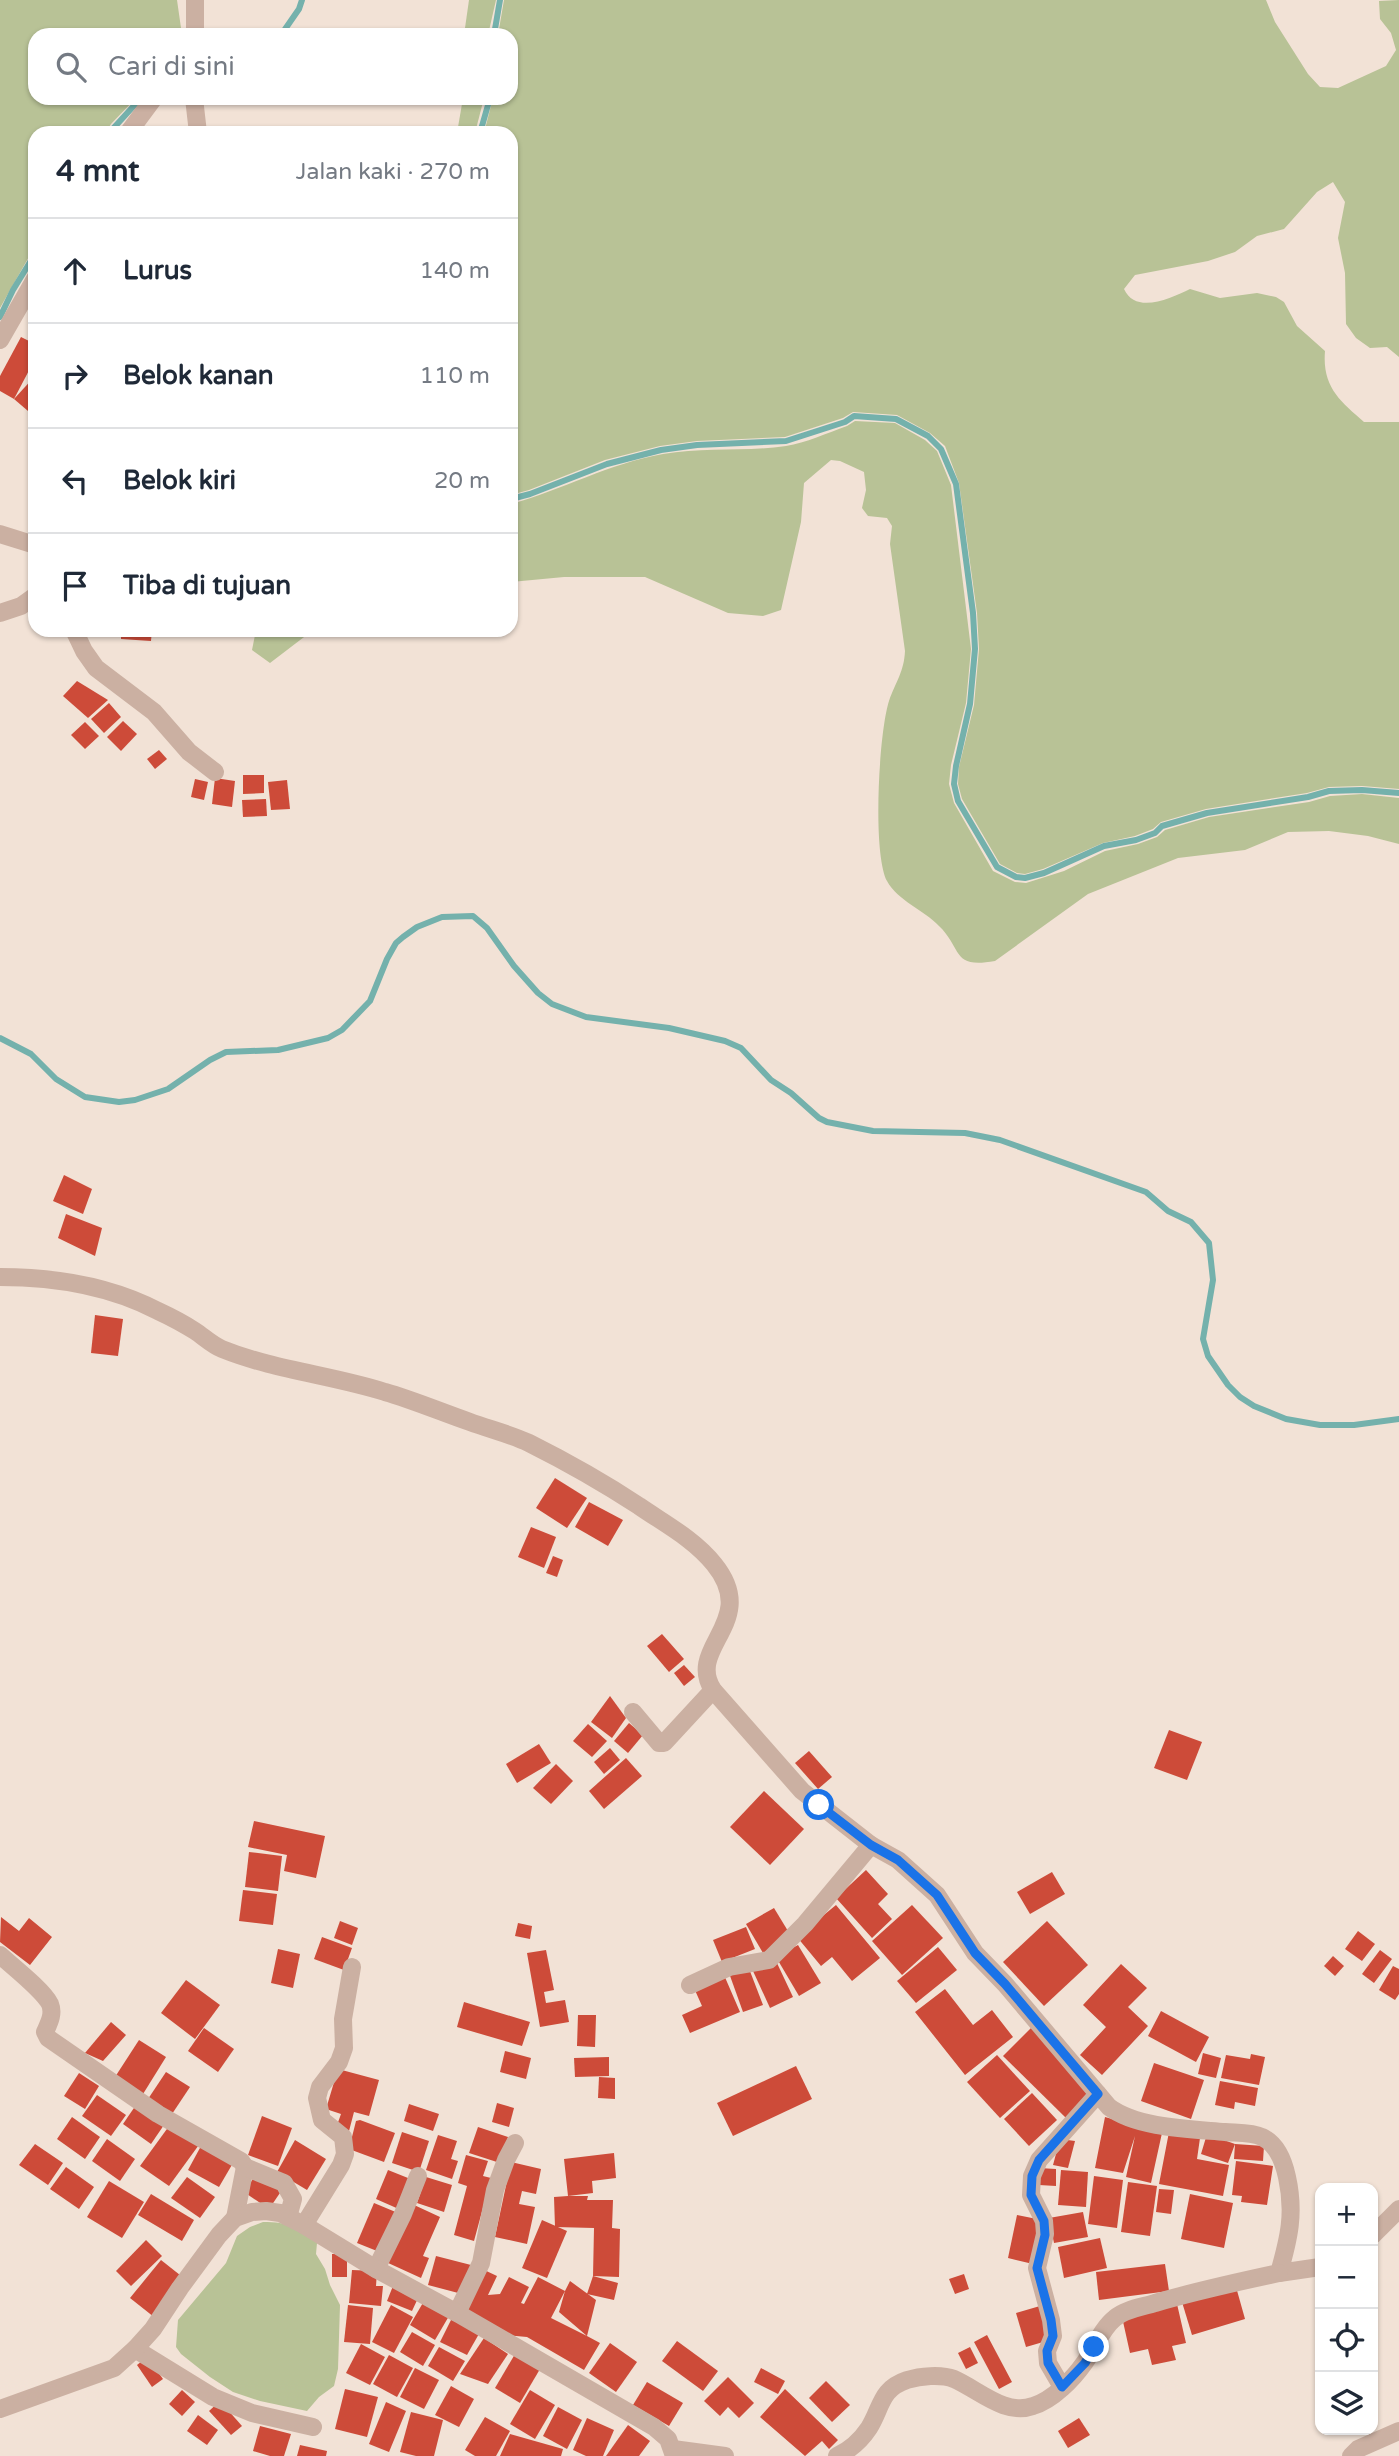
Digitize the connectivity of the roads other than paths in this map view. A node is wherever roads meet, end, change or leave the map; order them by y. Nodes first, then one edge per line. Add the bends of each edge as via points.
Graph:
1 (195, 0) edge
2 (195, 28) edge
3 (149, 105) edge
4 (195, 105) edge
5 (133, 126) edge
6 (197, 126) edge
7 (28, 291) edge
8 (0, 340) edge
9 (0, 534) edge
10 (28, 543) edge
11 (28, 602) edge
12 (0, 613) edge
13 (77, 637) edge
14 (215, 772) dead end
15 (0, 1277) edge
16 (713, 1690) junction
17 (633, 1712) dead end
18 (871, 1845) junction
19 (0, 1955) edge
20 (352, 1967) dead end
21 (690, 1985) dead end
22 (1098, 2094) junction
23 (515, 2143) dead end
24 (245, 2167) junction
25 (418, 2176) dead end
26 (1399, 2209) edge
27 (235, 2218) junction
28 (296, 2221) junction
29 (1378, 2230) edge
30 (1315, 2268) edge
31 (376, 2269) junction
32 (1279, 2273) junction
33 (457, 2313) junction
34 (135, 2349) junction
35 (1062, 2387) junction
36 (0, 2409) edge
37 (313, 2427) dead end
38 (1399, 2431) edge
39 (674, 2452) edge
40 (725, 2456) edge
41 (837, 2456) edge
42 (1351, 2456) edge

1 - 2 street
3 - 5 street
4 - 6 street
7 - 8 street
9 - 10 street
11 - 12 street
13 - 14 street via 96,668 154,712 189,752
15 - 16 street via 36,1277 104,1289 156,1310 219,1348 384,1391 527,1442 603,1482 696,1544 724,1578 731,1606 706,1669
16 - 17 street via 664,1743 659,1743
16 - 18 street via 802,1791
18 - 21 street via 769,1960 729,1967
18 - 22 street via 898,1860 937,1895 975,1953
19 - 24 street via 50,2004 48,2038
20 - 28 street via 343,2019 344,2048 317,2098 322,2120 343,2137 345,2154
22 - 32 street via 1130,2119 1262,2137 1273,2146 1284,2162 1292,2215
22 - 35 street via 1039,2160 1032,2176 1031,2195 1044,2221 1037,2268 1053,2336 1048,2363
23 - 33 street via 495,2190 481,2263
24 - 27 street
24 - 28 street via 285,2183
25 - 31 street
26 - 29 street
27 - 28 street via 266,2211
27 - 34 street
28 - 31 street
30 - 32 street
31 - 33 street
32 - 35 street via 1198,2290 1116,2316 1085,2363
33 - 39 street via 653,2427 668,2439
34 - 36 street via 114,2368
34 - 37 street via 213,2397 252,2413
35 - 41 street via 1049,2398 1019,2409 952,2378 921,2376 904,2381 888,2390 869,2427 849,2450
38 - 42 street
39 - 40 street

